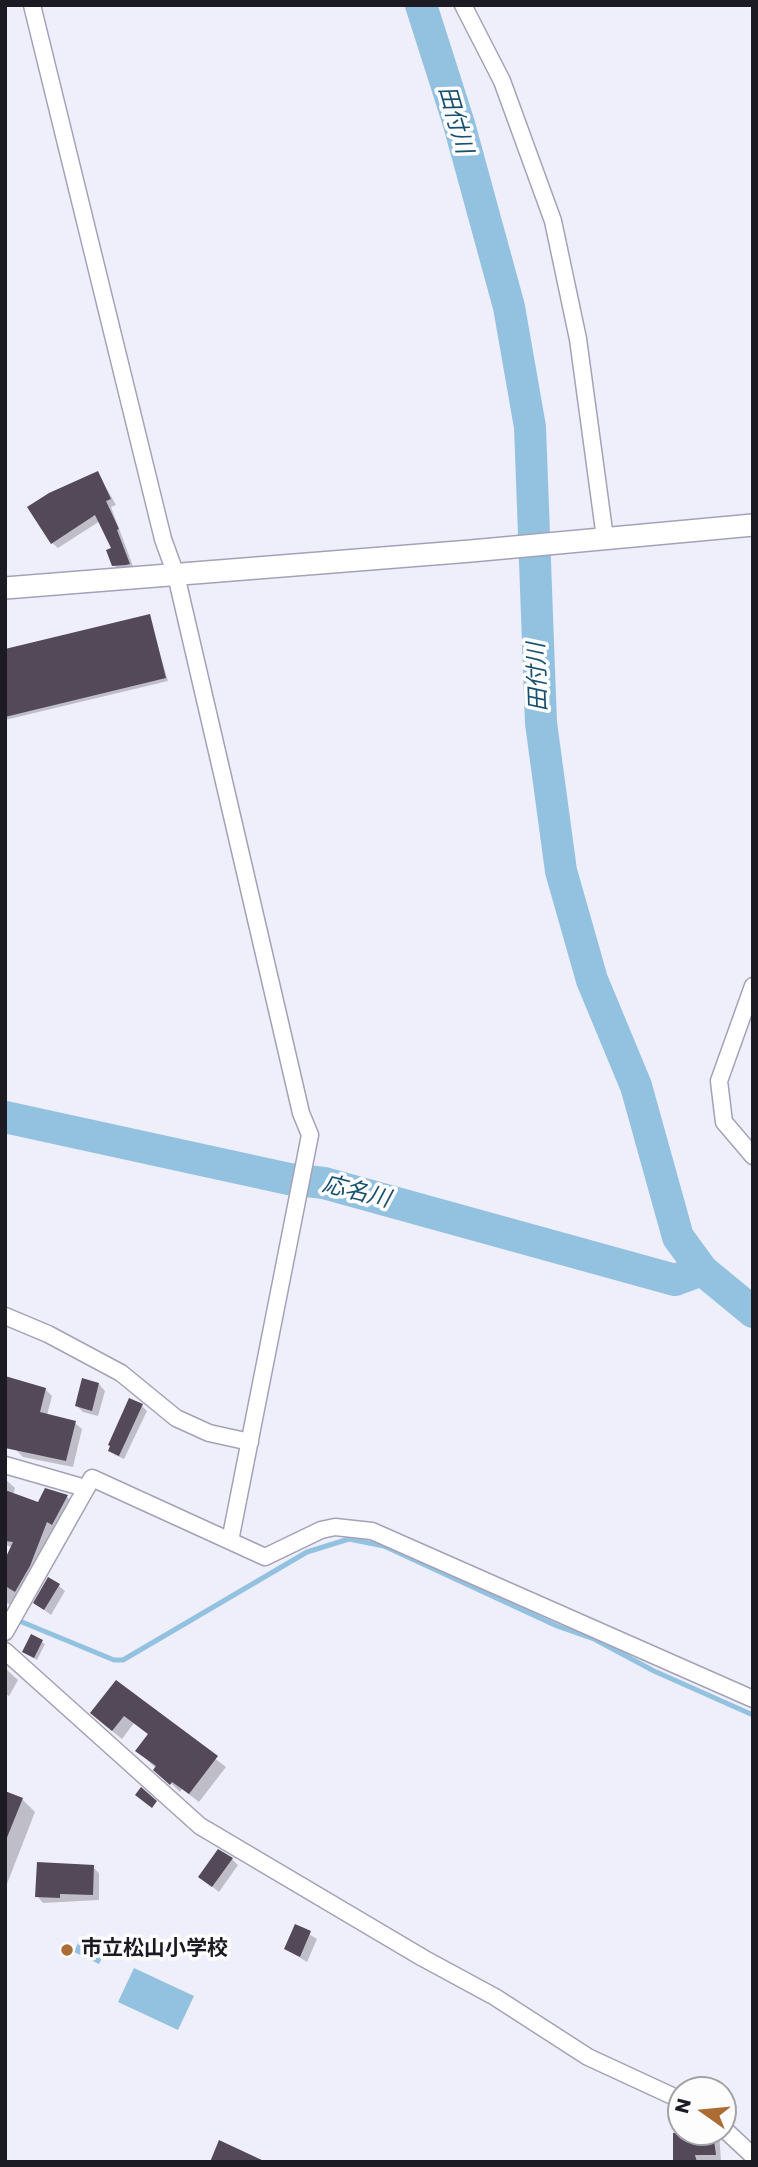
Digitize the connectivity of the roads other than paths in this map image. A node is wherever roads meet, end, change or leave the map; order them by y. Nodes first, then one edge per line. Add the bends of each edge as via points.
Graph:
1 (32, 5) edge
2 (463, 5) edge
3 (753, 525) edge
4 (605, 538) junction
5 (176, 575) junction
6 (5, 588) edge
7 (753, 985) edge
8 (753, 1156) edge
9 (5, 1316) edge
10 (250, 1441) junction
11 (5, 1465) edge
12 (85, 1488) junction
13 (230, 1541) junction
14 (5, 1632) edge
15 (5, 1651) edge
16 (753, 1699) edge
17 (667, 2093) edge
18 (737, 2141) edge
19 (753, 2157) edge

1 - 5 street via 163,539
2 - 4 street via 502,81 552,221 578,339
3 - 4 street
4 - 5 street
5 - 6 street
5 - 10 street via 310,1135
7 - 8 street via 719,1081 724,1122
9 - 10 street via 121,1373 176,1418 209,1433
10 - 13 street
11 - 12 street
12 - 13 street via 92,1478 99,1479
12 - 14 street
13 - 16 street via 265,1557 321,1530 372,1531
15 - 17 street via 200,1826 495,1997 588,2057
18 - 19 street

